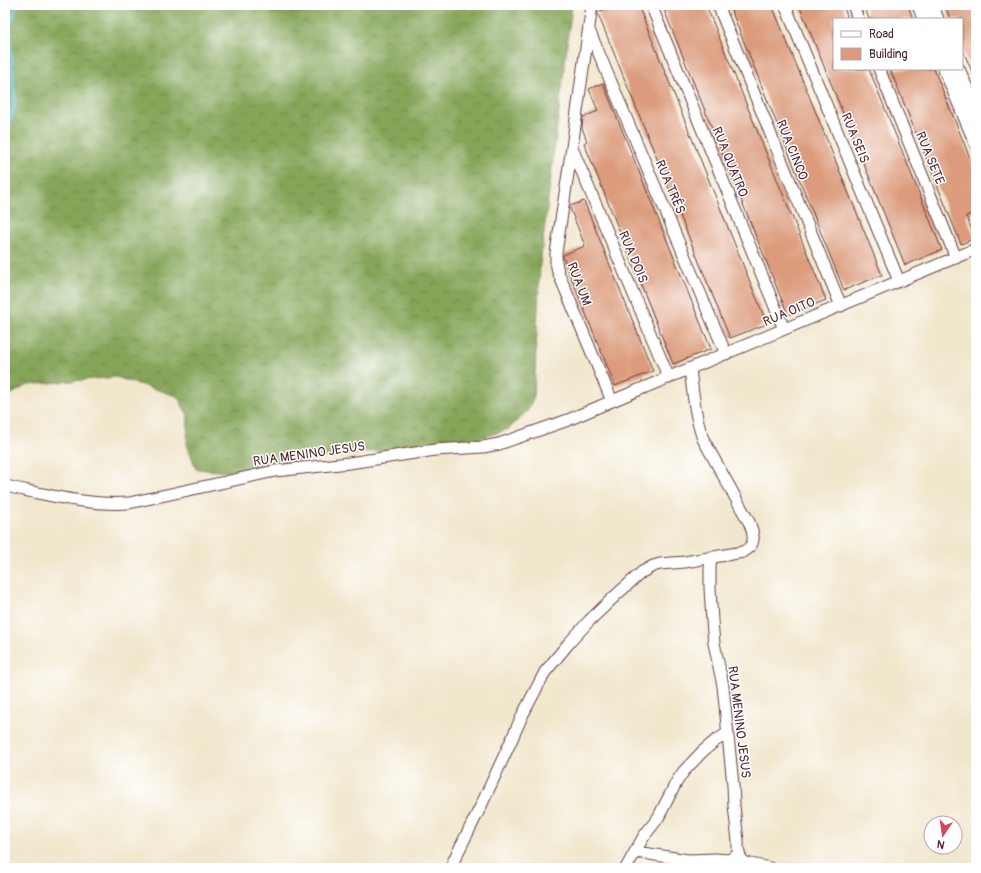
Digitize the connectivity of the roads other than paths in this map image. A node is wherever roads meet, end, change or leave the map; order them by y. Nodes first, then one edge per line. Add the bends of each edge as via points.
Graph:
1 (592, 5) edge
2 (651, 5) edge
3 (718, 5) edge
4 (785, 5) edge
5 (853, 5) edge
6 (919, 5) edge
7 (931, 5) edge
8 (858, 18) edge
9 (924, 18) edge
10 (937, 18) edge
11 (589, 30) junction
12 (879, 70) edge
13 (945, 70) edge
14 (958, 70) edge
15 (976, 112) edge
16 (976, 143) edge
17 (572, 147) junction
18 (976, 249) edge
19 (956, 258) junction
20 (899, 282) junction
21 (841, 306) junction
22 (784, 329) junction
23 (726, 354) junction
24 (690, 369) junction
25 (669, 378) junction
26 (612, 401) junction
27 (5, 486) edge
28 (711, 557) junction
29 (728, 733) junction
30 (636, 852) junction
31 (739, 854) junction
32 (451, 868) edge
33 (626, 868) edge
34 (770, 868) edge

1 - 11 street, RUA UM
2 - 22 street, RUA QUATRO
3 - 21 street, RUA CINCO
4 - 20 street, RUA SEIS
5 - 8 street
6 - 9 street
7 - 10 street
11 - 17 street, RUA UM
11 - 23 street, RUA TRÊS
12 - 19 street, RUA SETE
13 - 16 street
14 - 15 street
17 - 25 street, RUA DOIS
17 - 26 street, RUA UM via 556,253 557,267
18 - 19 street, RUA OITO
19 - 20 street, RUA OITO
20 - 21 street, RUA OITO
21 - 22 street, RUA OITO
22 - 23 street, RUA OITO
23 - 24 street, RUA OITO
24 - 25 street, RUA OITO
24 - 28 street via 703,440 753,532 752,544 743,552
25 - 26 street, RUA OITO
26 - 27 street, RUA MENINO JESUS via 568,420 499,444 275,471 129,503 99,503
28 - 29 street, RUA MENINO JESUS via 710,588 714,643 723,686
28 - 32 street via 660,564 642,572 568,643 545,672 522,716
29 - 30 street via 702,752 684,771
29 - 31 street, RUA MENINO JESUS
30 - 31 street via 688,860 729,860
30 - 33 street
31 - 34 street via 746,863

